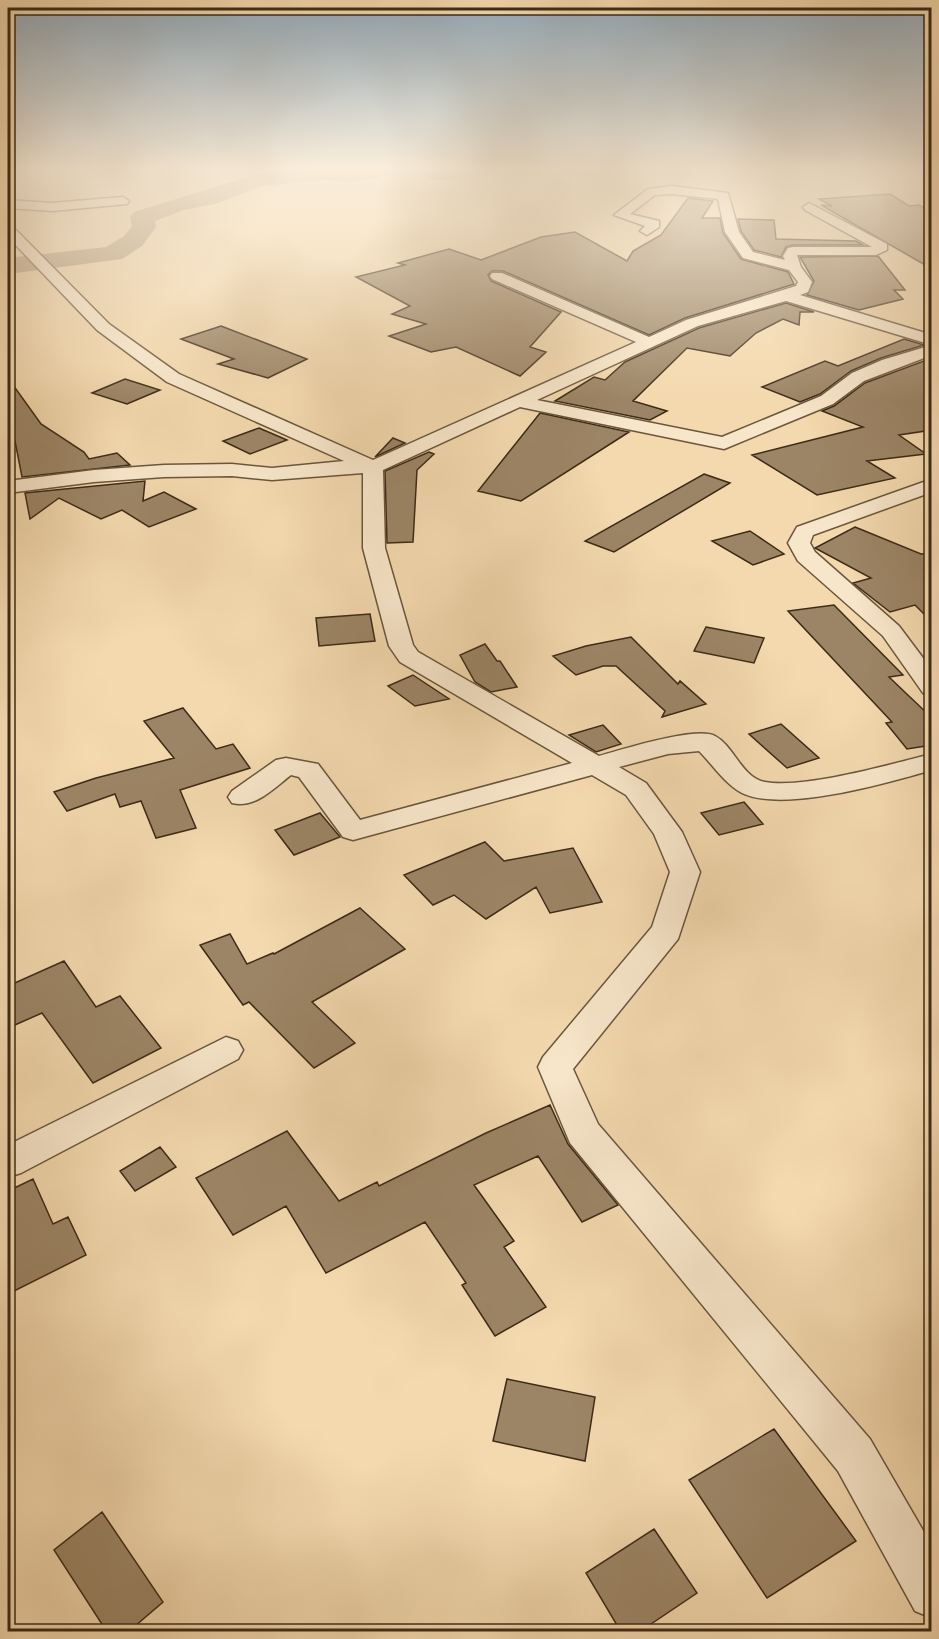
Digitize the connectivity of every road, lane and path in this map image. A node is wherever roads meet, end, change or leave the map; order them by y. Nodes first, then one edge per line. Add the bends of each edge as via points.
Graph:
1 (24, 246) edge
2 (742, 246) edge
3 (881, 246) edge
4 (794, 267) junction
5 (497, 276) dead end
6 (786, 296) junction
7 (932, 340) edge
8 (648, 342) junction
9 (932, 350) edge
10 (517, 401) junction
11 (373, 467) junction
12 (932, 485) edge
13 (8, 487) edge
14 (932, 687) edge
15 (932, 762) edge
16 (597, 767) junction
17 (242, 797) dead end
18 (226, 1050) dead end
19 (8, 1162) edge
20 (932, 1594) edge

1 - 11 street via 103,327 173,378
2 - 4 street via 748,255
3 - 4 street via 876,251 793,251 790,256
4 - 6 street via 805,282 803,289
5 - 8 street
6 - 7 street
6 - 8 street via 692,323
8 - 10 street
9 - 10 street via 858,377 827,400 724,443
10 - 11 street
11 - 13 street via 337,466 272,474 164,471
11 - 16 street via 374,548 401,646 409,657
12 - 14 street via 804,531 799,543 806,556 891,631
15 - 16 street via 893,773 776,792 752,788 706,742 667,746
16 - 17 street via 353,831 308,770 286,766
16 - 20 street via 636,789 668,832 685,872 667,931 555,1067 582,1133 854,1455
18 - 19 street

